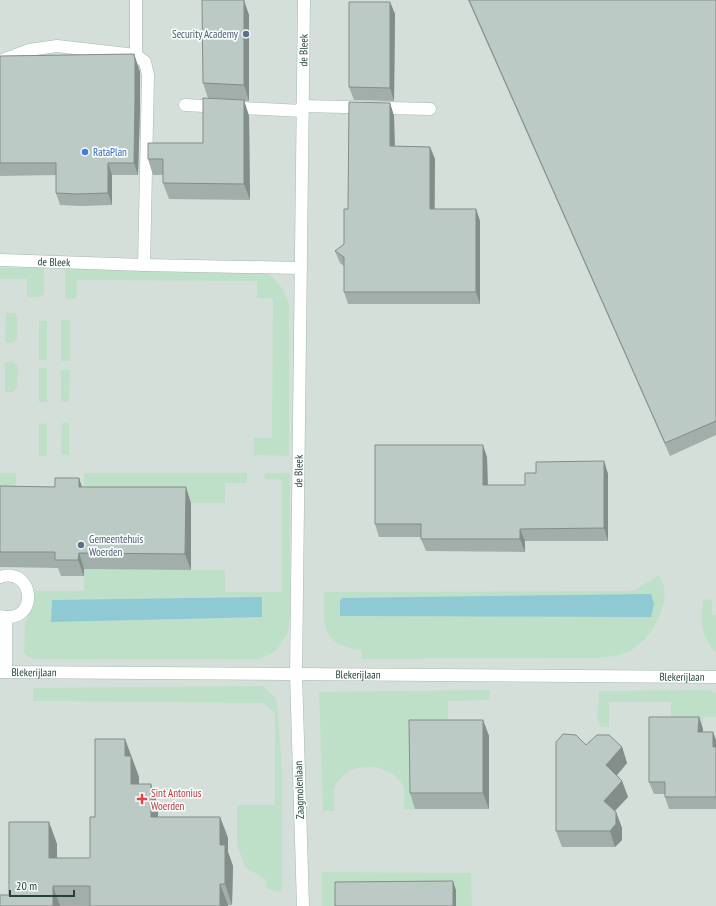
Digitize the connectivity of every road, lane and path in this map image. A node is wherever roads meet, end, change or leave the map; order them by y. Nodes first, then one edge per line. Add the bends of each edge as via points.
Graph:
1 (136, 0) edge
2 (304, 0) edge
3 (136, 55) junction
4 (0, 61) edge
5 (185, 105) dead end
6 (302, 108) junction
7 (430, 109) dead end
8 (0, 260) edge
9 (144, 265) junction
10 (301, 268) junction
11 (0, 577) edge
12 (3, 617) edge
13 (3, 672) edge
14 (296, 674) junction
15 (716, 677) edge
16 (303, 906) edge

1 - 3 street
2 - 6 street, de Bleek
3 - 4 street via 58,46 29,50
3 - 9 street via 145,62 148,75
5 - 6 street
6 - 7 street
6 - 10 street, de Bleek
8 - 9 street, de Bleek
9 - 10 street, de Bleek
10 - 14 street, de Bleek
11 - 12 street via 17,577 28,592 24,610 13,617
12 - 13 street
13 - 14 street, Blekerijlaan
14 - 15 street, Blekerijlaan
14 - 16 street, Zaagmolenlaan

